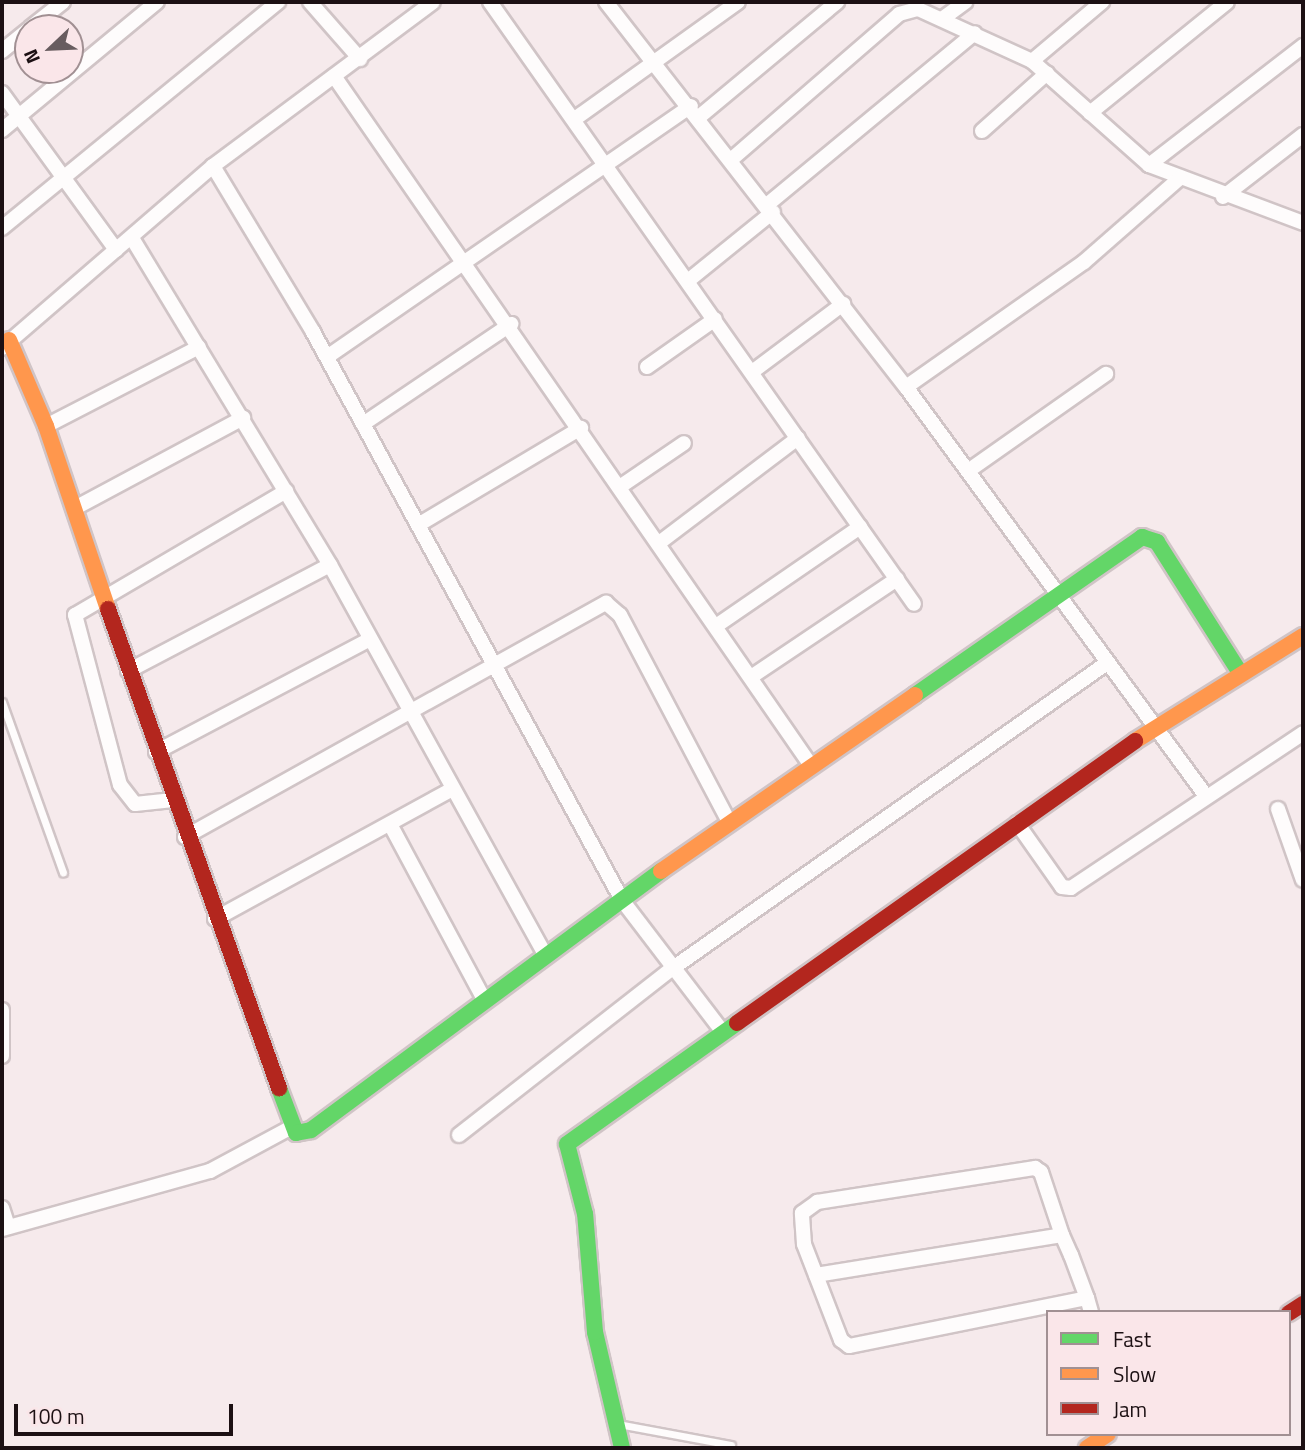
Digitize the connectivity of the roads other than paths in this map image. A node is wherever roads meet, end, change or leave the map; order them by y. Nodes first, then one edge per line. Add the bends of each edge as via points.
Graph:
1 (63, 2) edge
2 (157, 2) edge
3 (278, 2) edge
4 (310, 2) edge
5 (433, 2) edge
6 (490, 2) edge
7 (606, 2) edge
8 (738, 2) edge
9 (837, 2) edge
10 (965, 2) edge
11 (1102, 2) edge
12 (1227, 2) edge
13 (48, 14) edge
14 (942, 19) junction
15 (975, 33) junction
16 (1303, 46) edge
17 (359, 59) junction
18 (1032, 61) junction
19 (658, 64) junction
20 (1047, 74) junction
21 (334, 76) junction
22 (2, 93) edge
23 (695, 112) junction
24 (1090, 113) junction
25 (19, 115) junction
26 (576, 118) junction
27 (2, 130) edge
28 (982, 131) dead end
29 (1303, 135) edge
30 (733, 158) junction
31 (608, 163) junction
32 (1149, 164) junction
33 (213, 166) junction
34 (66, 175) junction
35 (1180, 178) junction
36 (1223, 197) junction
37 (771, 208) junction
38 (1303, 223) edge
39 (2, 228) edge
40 (132, 238) junction
41 (116, 250) junction
42 (466, 260) junction
43 (689, 281) junction
44 (843, 304) junction
45 (715, 319) junction
46 (511, 324) junction
47 (6, 344) edge
48 (199, 347) junction
49 (327, 357) junction
50 (647, 367) dead end
51 (752, 372) junction
52 (1105, 374) dead end
53 (906, 387) junction
54 (243, 418) junction
55 (363, 424) junction
56 (46, 426) junction
57 (581, 428) junction
58 (798, 438) junction
59 (684, 443) dead end
60 (968, 471) junction
61 (621, 486) junction
62 (286, 491) junction
63 (75, 508) junction
64 (418, 526) junction
65 (860, 527) junction
66 (659, 543) junction
67 (330, 565) junction
68 (897, 579) junction
69 (104, 593) junction
70 (1059, 594) junction
71 (914, 604) dead end
72 (716, 626) junction
73 (1303, 636) edge
74 (370, 639) junction
75 (1107, 663) junction
76 (494, 667) junction
77 (128, 671) junction
78 (1240, 673) junction
79 (751, 677) junction
80 (2, 702) edge
81 (413, 716) junction
82 (1156, 726) junction
83 (1303, 733) edge
84 (156, 752) junction
85 (812, 767) junction
86 (452, 789) junction
87 (1206, 796) junction
88 (173, 800) junction
89 (1278, 809) dead end
90 (729, 822) junction
91 (1017, 823) junction
92 (390, 824) junction
93 (185, 837) junction
94 (62, 872) dead end
95 (1303, 880) edge
96 (622, 900) junction
97 (215, 919) junction
98 (544, 952) junction
99 (673, 968) junction
100 (484, 999) junction
101 (2, 1010) edge
102 (723, 1031) junction
103 (2, 1056) edge
104 (290, 1128) junction
105 (458, 1135) dead end
106 (2, 1208) edge
107 (5, 1228) edge
108 (1062, 1235) junction
109 (816, 1275) junction
110 (1089, 1305) edge
111 (1063, 1310) edge
112 (1046, 1313) edge
113 (618, 1424) junction
114 (1105, 1436) edge
115 (731, 1445) dead end
116 (622, 1448) edge
117 (1087, 1448) edge

1 - 13 street
2 - 25 street
3 - 34 street
4 - 17 street
5 - 17 street
6 - 26 street
7 - 19 street
8 - 19 street
9 - 23 street
10 - 14 street
11 - 18 street
12 - 24 street
14 - 15 street
14 - 30 street via 918,9 899,14
15 - 18 street
15 - 37 street
16 - 32 street
17 - 21 street
18 - 20 street
19 - 23 street
19 - 26 street
20 - 24 street
20 - 28 street
21 - 33 street
21 - 42 street
22 - 25 street
23 - 30 street
23 - 31 street
24 - 32 street
25 - 27 street
25 - 34 street
26 - 31 street
29 - 36 street
30 - 37 street
31 - 42 street
31 - 43 street
32 - 35 street
33 - 40 street
33 - 49 street
34 - 39 street
34 - 41 street
35 - 36 street
35 - 53 street via 1084,262
36 - 38 street
37 - 43 street
37 - 44 street
40 - 41 street
40 - 48 street
41 - 47 street
42 - 46 street
42 - 49 street
43 - 45 street
44 - 51 street
44 - 53 street
45 - 50 street
45 - 51 street
46 - 55 street
46 - 57 street
47 - 56 main road
48 - 54 street
48 - 56 street
49 - 55 street
51 - 58 street
52 - 60 street
53 - 60 street
54 - 62 street
54 - 63 street
55 - 64 street
56 - 63 main road
57 - 61 street
57 - 64 street
58 - 65 street
58 - 66 street
59 - 61 street
60 - 70 street
61 - 66 street
62 - 67 street
62 - 69 street
63 - 69 main road
64 - 76 street
65 - 68 street
65 - 72 street
66 - 72 street
67 - 74 street
67 - 77 street
68 - 71 street
68 - 79 street
69 - 77 main road
69 - 88 street via 79,609 74,623 120,785 135,804
70 - 75 street
70 - 78 main road via 1152,537
70 - 85 main road
72 - 79 street
73 - 78 main road
74 - 81 street
74 - 84 street
75 - 82 street
75 - 99 street
76 - 81 street
76 - 90 street via 610,605
76 - 96 street
77 - 84 main road
78 - 82 main road
79 - 85 street
80 - 94 lane
81 - 86 street
81 - 93 street
82 - 87 street
82 - 91 main road
83 - 87 street
84 - 88 main road
85 - 90 main road
86 - 92 street
86 - 98 street
87 - 91 street via 1071,888 1062,887
88 - 93 main road
89 - 95 street
90 - 96 main road
91 - 102 main road
92 - 97 street
92 - 100 street
93 - 97 main road
96 - 98 main road
96 - 99 street
97 - 104 main road
98 - 100 main road
99 - 102 street
99 - 105 street
100 - 104 main road via 310,1130
101 - 103 street
102 - 113 main road via 567,1144 585,1214 595,1332
104 - 107 street via 210,1171
106 - 107 street
108 - 109 street
108 - 109 street via 1041,1172 1016,1169 807,1206 800,1227
108 - 110 street
109 - 112 street via 841,1340 862,1348
110 - 111 street
113 - 115 lane
113 - 116 main road
114 - 117 main road

